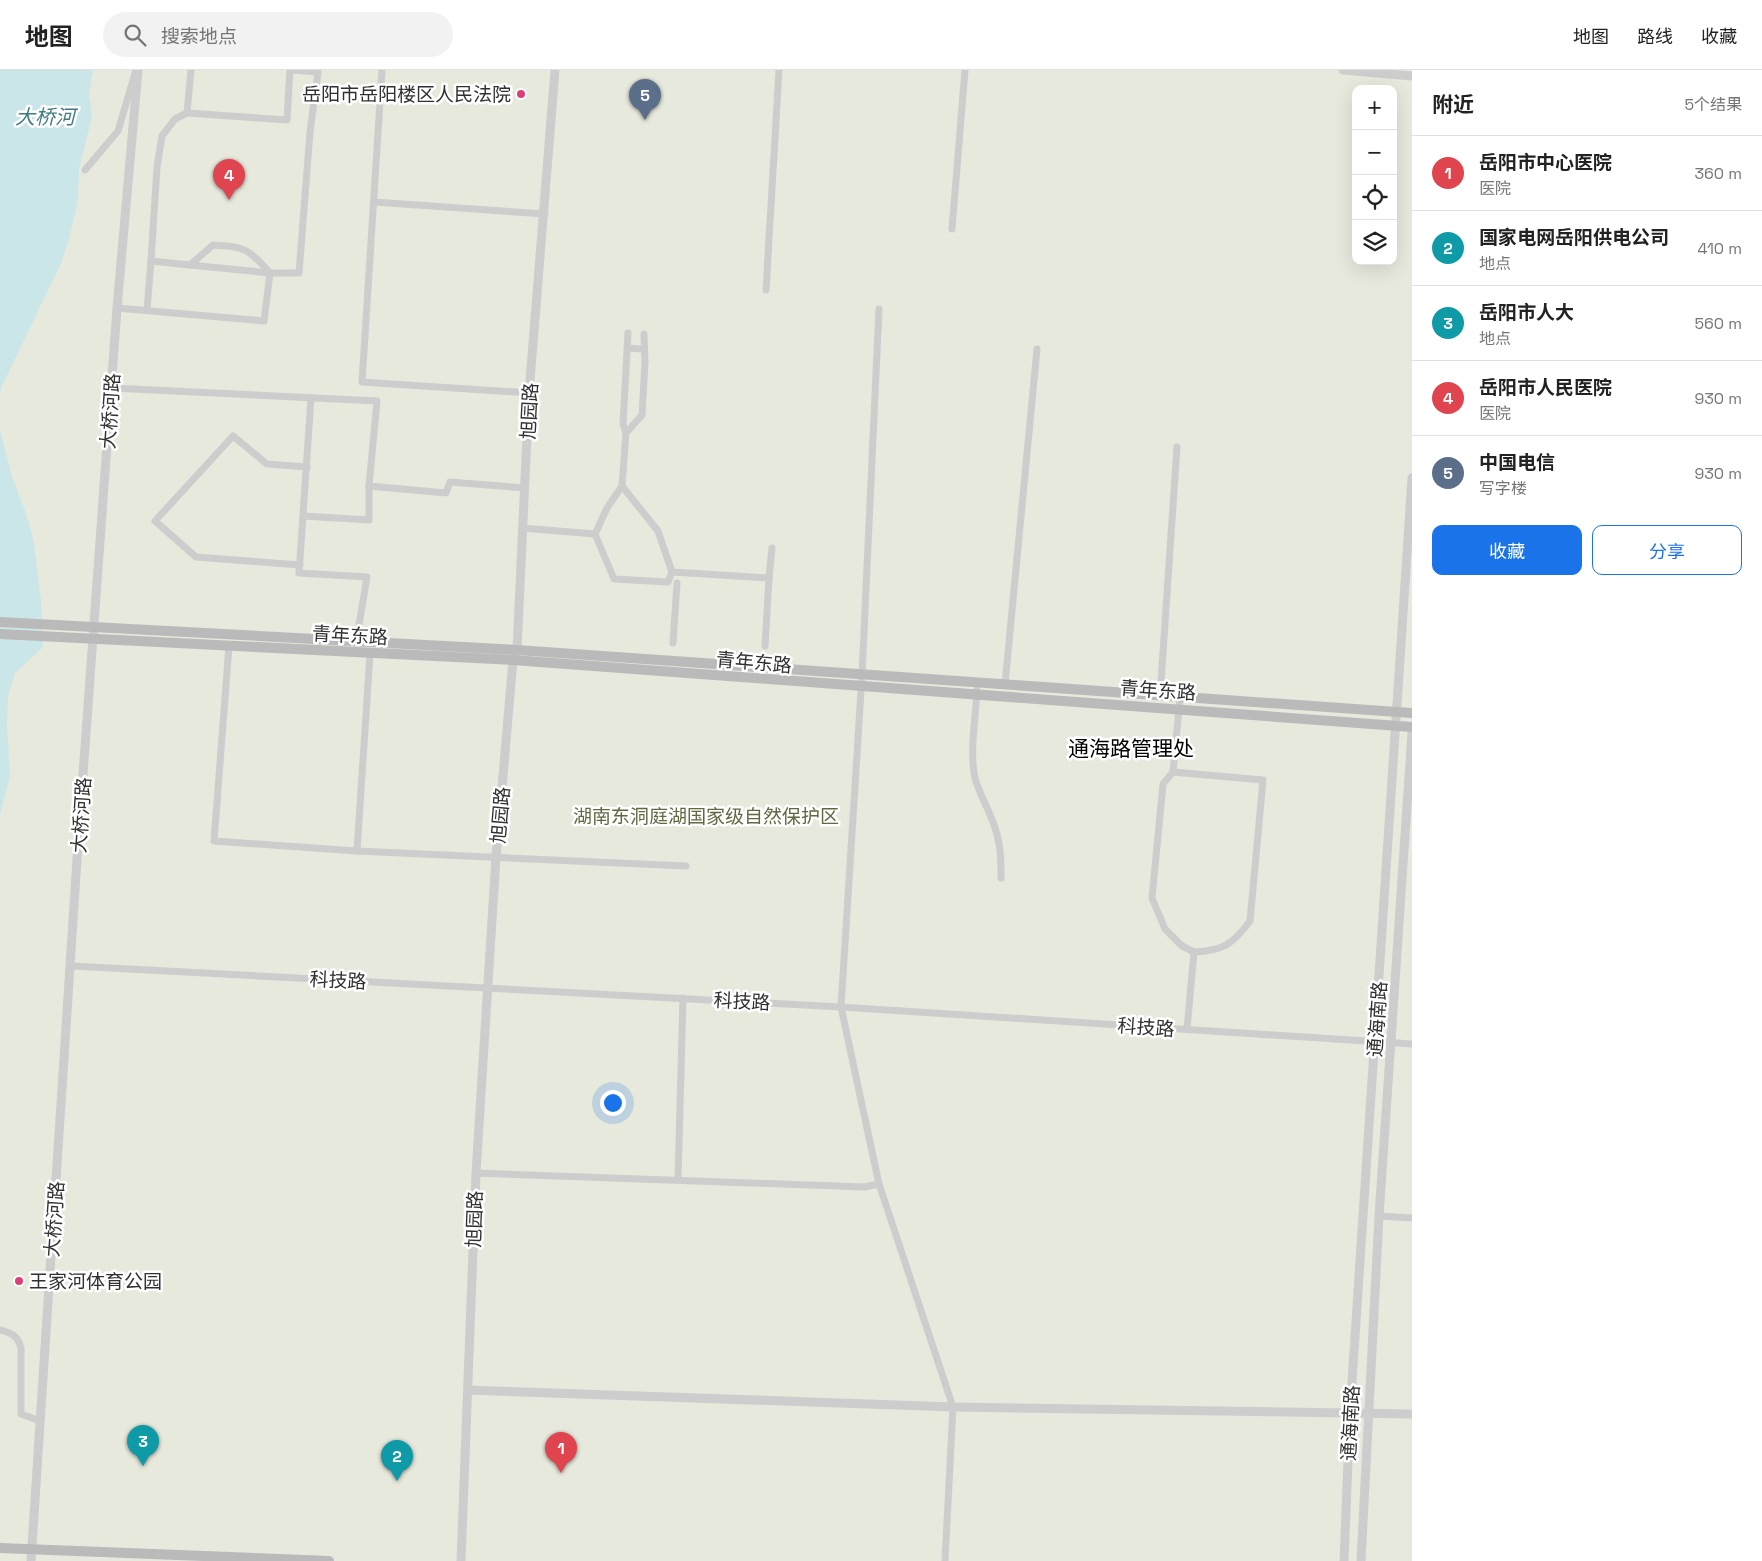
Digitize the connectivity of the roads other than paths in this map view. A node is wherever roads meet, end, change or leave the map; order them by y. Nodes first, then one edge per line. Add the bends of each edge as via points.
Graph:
1 (137, 70) edge
2 (190, 70) edge
3 (291, 70) edge
4 (382, 70) edge
5 (555, 70) edge
6 (779, 70) edge
7 (965, 70) edge
8 (1343, 70) edge
9 (1412, 76) edge
10 (187, 113) junction
11 (85, 170) dead end
12 (374, 202) junction
13 (545, 214) junction
14 (952, 228) dead end
15 (151, 261) junction
16 (190, 265) junction
17 (270, 273) junction
18 (766, 290) dead end
19 (117, 308) junction
20 (879, 309) dead end
21 (147, 310) junction
22 (628, 333) dead end
23 (644, 334) dead end
24 (627, 348) junction
25 (643, 349) junction
26 (1037, 349) dead end
27 (112, 388) junction
28 (529, 393) junction
29 (312, 398) junction
30 (626, 433) junction
31 (1177, 447) dead end
32 (306, 468) junction
33 (1412, 478) edge
34 (369, 486) junction
35 (622, 486) junction
36 (525, 488) junction
37 (303, 516) junction
38 (522, 528) junction
39 (595, 534) junction
40 (772, 548) dead end
41 (300, 565) junction
42 (675, 572) junction
43 (769, 578) junction
44 (668, 582) junction
45 (677, 583) junction
46 (0, 622) edge
47 (95, 627) junction
48 (0, 634) edge
49 (88, 638) junction
50 (356, 643) junction
51 (673, 643) dead end
52 (229, 646) junction
53 (765, 646) dead end
54 (370, 654) junction
55 (515, 655) junction
56 (862, 675) junction
57 (978, 682) junction
58 (1005, 684) junction
59 (860, 688) junction
60 (977, 695) junction
61 (1160, 696) junction
62 (1179, 704) junction
63 (1397, 713) junction
64 (1412, 713) edge
65 (1397, 726) junction
66 (1412, 727) edge
67 (1412, 733) edge
68 (1173, 772) junction
69 (357, 851) junction
70 (496, 857) junction
71 (686, 866) dead end
72 (1001, 878) dead end
73 (1194, 952) junction
74 (72, 966) junction
75 (487, 988) junction
76 (683, 998) junction
77 (841, 1006) junction
78 (1187, 1029) junction
79 (1375, 1042) junction
80 (1391, 1042) junction
81 (1412, 1044) edge
82 (476, 1173) junction
83 (678, 1180) junction
84 (879, 1184) junction
85 (1378, 1216) junction
86 (1412, 1218) edge
87 (0, 1330) edge
88 (468, 1390) junction
89 (953, 1407) junction
90 (1350, 1412) junction
91 (1369, 1413) junction
92 (1412, 1414) edge
93 (40, 1421) junction
94 (0, 1548) edge
95 (31, 1548) junction
96 (31, 1561) edge
97 (329, 1561) edge
98 (461, 1561) edge
99 (945, 1561) edge
100 (1344, 1561) edge
101 (1361, 1561) edge

1 - 11 street via 118,130
1 - 19 street, 大桥河路
2 - 10 street
3 - 10 street via 287,120
3 - 17 street via 318,72 299,273
4 - 12 street
5 - 13 street, 旭园路
6 - 18 street
7 - 14 street
8 - 9 street
10 - 15 street via 175,119 162,136
12 - 13 street
12 - 28 street via 362,382
13 - 28 street, 旭园路
15 - 16 street
15 - 21 street
16 - 17 street
16 - 17 street via 212,245 241,247
17 - 21 street via 264,321
19 - 21 street
19 - 27 street, 大桥河路
20 - 56 street
22 - 24 street
23 - 25 street
24 - 25 street
24 - 30 street
25 - 30 street via 646,362 642,415
26 - 58 street
27 - 29 street
27 - 47 street, 大桥河路
28 - 36 street, 旭园路
29 - 32 street
29 - 34 street via 376,402
30 - 35 street
31 - 61 street
32 - 37 street
32 - 41 street via 267,464 233,436 155,521 196,557
33 - 63 street, 通海南路
34 - 36 street via 446,493 450,482
34 - 37 street via 369,520
35 - 39 street
35 - 42 street via 658,531
36 - 38 street, 旭园路
37 - 41 street
38 - 39 street
38 - 55 street, 旭园路
39 - 44 street via 614,579
40 - 43 street
41 - 50 street via 299,573 367,577
42 - 43 street
42 - 44 street
42 - 45 street
43 - 53 street
44 - 45 street
45 - 51 street
46 - 47 main road, 青年东路
47 - 49 street, 大桥河路
47 - 50 main road, 青年东路
48 - 49 main road, 青年东路
49 - 52 main road, 青年东路
49 - 74 street, 大桥河路
50 - 55 main road, 青年东路
52 - 54 main road, 青年东路
52 - 69 street via 214,841
54 - 55 main road, 青年东路
54 - 69 street
55 - 56 main road, 青年东路
55 - 59 main road, 青年东路
55 - 70 street, 旭园路
56 - 57 main road, 青年东路
56 - 59 street
57 - 58 main road, 青年东路
57 - 60 street
58 - 61 main road, 青年东路
59 - 60 main road, 青年东路
59 - 77 street
60 - 62 main road, 青年东路
60 - 72 street via 975,777 995,828 1001,853
61 - 62 main road, 青年东路
62 - 63 main road, 青年东路
62 - 65 main road, 青年东路
62 - 68 street
63 - 64 main road, 青年东路
63 - 65 street, 通海南路
65 - 66 main road, 青年东路
65 - 79 street, 通海南路
67 - 80 street, 通海南路
68 - 73 street via 1163,784 1152,898 1165,929 1182,946
68 - 73 street via 1263,780 1250,921 1226,947
69 - 70 street
70 - 71 street
70 - 75 street, 旭园路
73 - 78 street
74 - 75 street, 科技路
74 - 93 street, 大桥河路
75 - 76 street, 科技路
75 - 82 street, 旭园路
76 - 77 street, 科技路
76 - 83 street
77 - 78 street, 科技路
77 - 84 street
78 - 79 street, 科技路
79 - 80 street, 科技路
79 - 90 street, 通海南路
80 - 81 street, 科技路
80 - 85 street, 通海南路
82 - 83 street
82 - 88 street, 旭园路
83 - 84 street via 864,1187
84 - 89 street
85 - 86 street
85 - 91 street, 通海南路
87 - 93 street via 10,1332 18,1339 21,1348 21,1414
88 - 89 street
88 - 98 street, 旭园路
89 - 90 street
89 - 99 street
90 - 91 street
90 - 100 street, 通海南路
91 - 92 street
91 - 101 street, 通海南路
93 - 95 street, 大桥河路
94 - 95 main road
95 - 96 street, 大桥河路
95 - 97 main road

